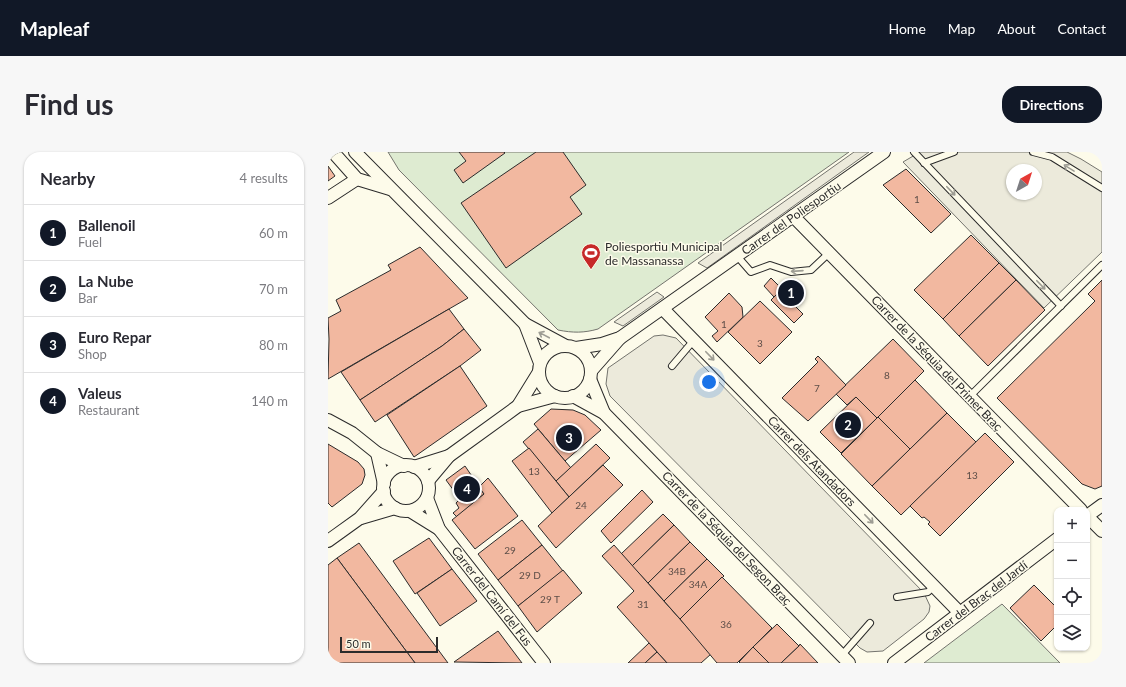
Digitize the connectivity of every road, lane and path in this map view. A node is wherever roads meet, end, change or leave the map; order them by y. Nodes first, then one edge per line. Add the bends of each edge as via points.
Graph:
1 (333, 152) edge
2 (355, 152) edge
3 (884, 152) edge
4 (914, 152) edge
5 (954, 152) edge
6 (1033, 152) edge
7 (924, 163) junction
8 (357, 179) junction
9 (1102, 188) edge
10 (392, 190) junction
11 (328, 198) edge
12 (793, 216) junction
13 (829, 253) junction
14 (737, 256) junction
15 (1102, 265) edge
16 (1061, 306) junction
17 (663, 308) junction
18 (524, 324) junction
19 (620, 338) junction
20 (694, 340) junction
21 (564, 346) junction
22 (576, 348) junction
23 (672, 366) dead end
24 (539, 368) junction
25 (590, 375) junction
26 (555, 396) junction
27 (573, 396) junction
28 (970, 396) junction
29 (518, 406) junction
30 (604, 412) junction
31 (328, 420) edge
32 (377, 453) junction
33 (449, 456) junction
34 (409, 467) junction
35 (428, 481) junction
36 (384, 488) junction
37 (427, 498) junction
38 (1102, 505) edge
39 (1078, 507) edge
40 (394, 508) junction
41 (410, 511) junction
42 (1090, 514) edge
43 (360, 518) junction
44 (1090, 519) edge
45 (440, 529) junction
46 (1102, 531) edge
47 (328, 541) edge
48 (1054, 541) edge
49 (934, 586) junction
50 (897, 597) dead end
51 (960, 613) junction
52 (870, 623) dead end
53 (846, 659) edge
54 (544, 663) edge
55 (894, 663) edge

1 - 8 street
2 - 10 street
3 - 12 street, Carrer del Poliesportiu
4 - 7 lane
5 - 7 lane
9 -> 6 lane via 1052,157
7 -> 16 lane
8 - 10 street
8 - 11 street
10 - 18 street
12 - 13 street, Carrer de la Séquia del Primer Braç
12 - 14 street, Carrer del Poliesportiu
13 -> 14 lane via 811,270 791,272 770,265 751,272
13 - 28 street, Carrer de la Séquia del Primer Braç
14 - 17 street, Carrer del Poliesportiu
15 - 16 lane
16 - 28 lane
17 - 19 street, Carrer del Poliesportiu
17 - 20 street, Carrer dels Atandadors
21 -> 18 street
18 - 24 street
19 - 22 street, Carrer del Poliesportiu
19 - 25 street, Carrer del Poliesportiu
20 - 23 lane
20 -> 49 street, Carrer dels Atandadors
21 - 22 street
21 - 24 street via 549,350
22 - 25 street via 587,357
24 - 26 street via 545,389
24 - 29 street
25 - 27 street via 583,390
25 - 30 street, Carrer de la Séquia del Segon Braç
26 - 27 street
26 - 29 street
27 - 30 street, Carrer de la Séquia del Segon Braç
28 - 39 street, Carrer de la Séquia del Primer Braç
29 - 33 street
30 - 53 street, Carrer de la Séquia del Segon Braç
31 - 32 street via 352,433
32 - 34 street
32 - 36 street
33 - 34 street
33 - 35 street
34 - 35 street via 424,475
34 - 36 street via 391,472
35 - 37 street
36 - 40 street via 389,504
36 - 43 street
37 - 41 street via 423,504
37 - 45 street, Carrer del Camí del Fus
38 - 42 street
40 - 41 street
40 - 43 street
41 - 45 street, Carrer del Camí del Fus
43 - 47 street
44 - 46 street
45 - 54 street, Carrer del Camí del Fus
48 - 51 street, Carrer del Braç del Jardí
49 - 50 lane via 928,592
49 - 51 street, Carrer dels Atandadors
51 - 55 street, Carrer del Braç del Jardí
52 - 53 lane

